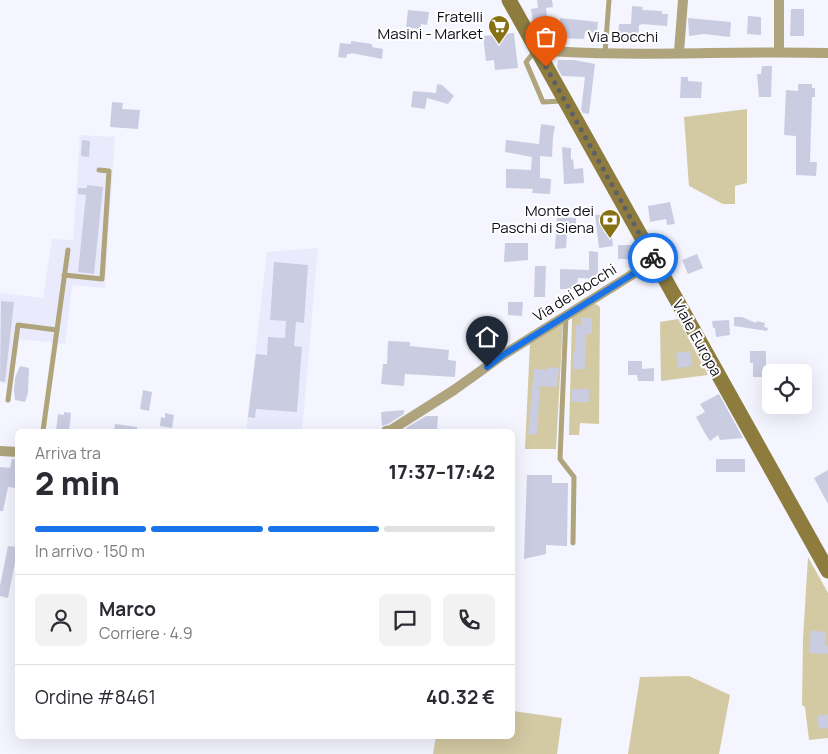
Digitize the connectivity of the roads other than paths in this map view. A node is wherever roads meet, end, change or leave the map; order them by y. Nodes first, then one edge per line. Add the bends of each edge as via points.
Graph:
1 (509, 0) edge
2 (609, 0) edge
3 (683, 0) edge
4 (779, 0) edge
5 (537, 50) junction
6 (779, 51) junction
7 (679, 52) junction
8 (605, 53) junction
9 (828, 53) edge
10 (99, 170) dead end
11 (68, 250) dead end
12 (654, 261) junction
13 (64, 276) junction
14 (566, 316) junction
15 (57, 330) junction
16 (8, 400) dead end
17 (44, 429) edge
18 (393, 429) edge
19 (0, 452) edge
20 (15, 452) edge
21 (573, 543) dead end
22 (828, 571) edge

1 - 5 main road, Viale Europa
2 - 8 lane
3 - 7 street, Via Bocchi
4 - 6 street
5 - 8 street, Via Bocchi
5 - 12 main road, Viale Europa
6 - 7 street, Via Bocchi
6 - 9 street, Via Bocchi
7 - 8 street, Via Bocchi
10 - 13 lane via 109,171 102,279
11 - 13 lane
12 - 14 street, Via dei Bocchi
12 - 22 main road, Viale Europa
13 - 15 lane
14 - 18 street, Via dei Bocchi
14 - 21 lane via 560,459 574,476
15 - 16 lane via 18,325
15 - 17 lane
19 - 20 street

